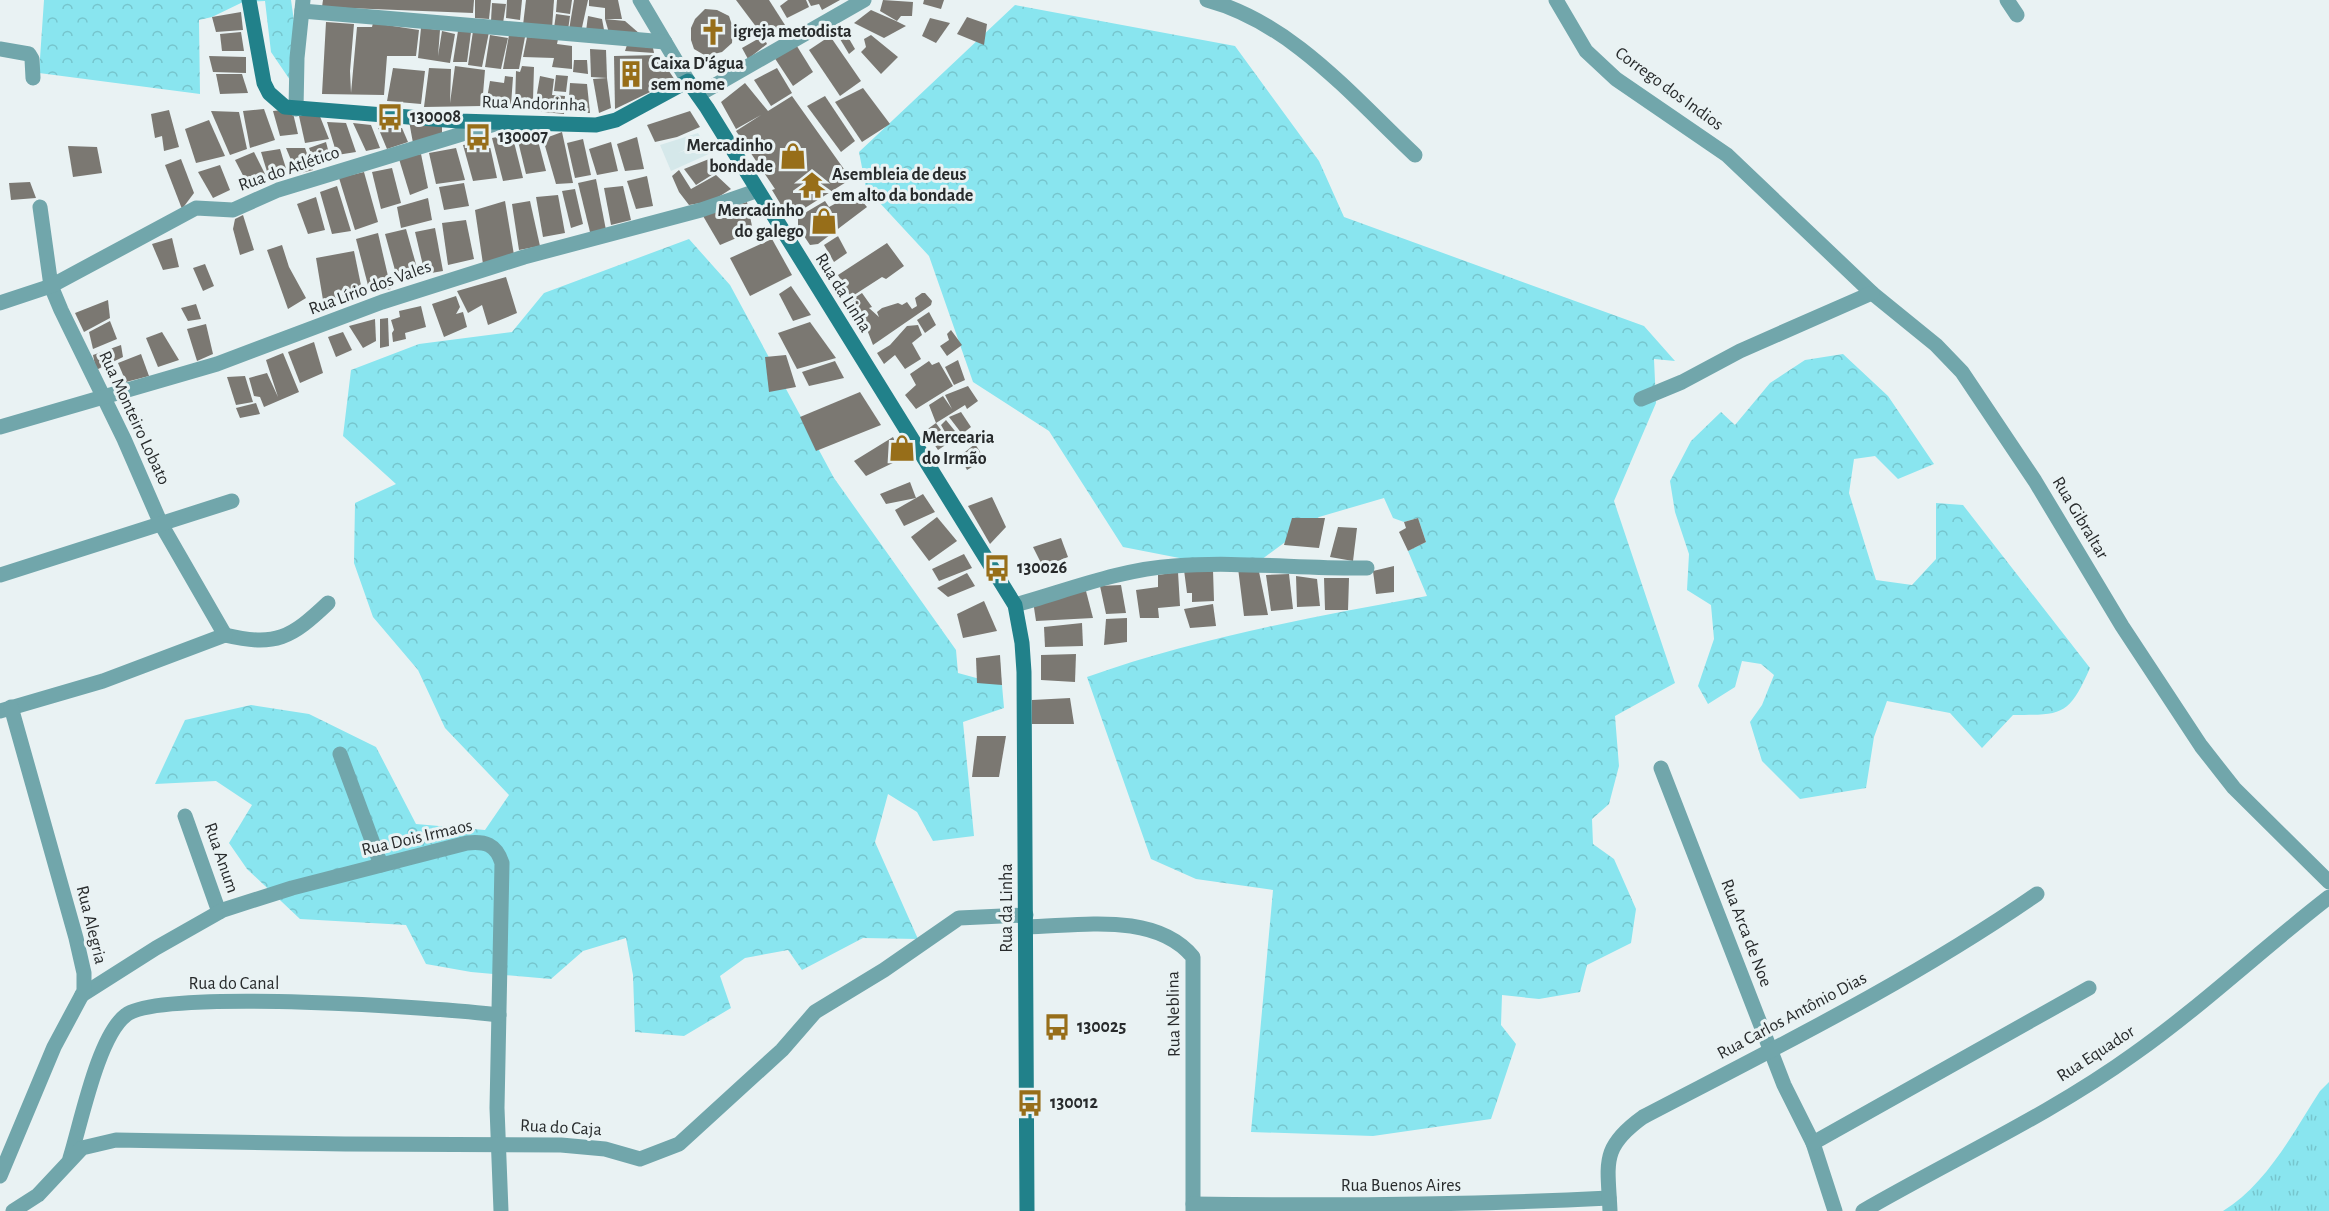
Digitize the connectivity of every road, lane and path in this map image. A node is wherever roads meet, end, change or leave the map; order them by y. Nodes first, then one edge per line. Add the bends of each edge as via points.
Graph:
1 (249, 0) edge
2 (640, 0) edge
3 (864, 0) edge
4 (1207, 0) edge
5 (1556, 0) edge
6 (2007, 0) edge
7 (303, 6) edge
8 (2017, 15) dead end
9 (664, 42) junction
10 (0, 49) edge
11 (33, 78) dead end
12 (688, 81) junction
13 (698, 95) junction
14 (296, 109) junction
15 (501, 122) junction
16 (1415, 154) dead end
17 (756, 191) junction
18 (1771, 198) joint
19 (40, 207) dead end
20 (51, 286) junction
21 (1872, 293) junction
22 (0, 303) edge
23 (103, 396) junction
24 (1641, 399) dead end
25 (0, 427) edge
26 (232, 501) dead end
27 (161, 524) junction
28 (1366, 568) dead end
29 (0, 575) edge
30 (328, 603) dead end
31 (1015, 605) junction
32 (225, 635) junction
33 (5, 709) edge
34 (340, 754) dead end
35 (1661, 768) dead end
36 (185, 816) dead end
37 (381, 865) junction
38 (2329, 882) edge
39 (2037, 894) dead end
40 (2329, 897) edge
41 (219, 912) junction
42 (1026, 921) junction
43 (2089, 988) dead end
44 (82, 995) junction
45 (499, 1015) junction
46 (1771, 1050) junction
47 (1813, 1143) junction
48 (498, 1145) junction
49 (70, 1158) junction
50 (0, 1176) edge
51 (1610, 1205) edge
52 (1193, 1207) edge
53 (13, 1211) edge
54 (501, 1211) edge
55 (1027, 1211) edge
56 (1835, 1211) edge
57 (1863, 1211) edge

1 - 14 street, Rua Andorinha via 264,83 278,103
2 - 9 street, Rua da Linha
3 - 13 street
4 - 16 street via 1236,8 1300,47
5 - 18 street, Corrego dos Indios via 1586,51 1616,78 1726,155
6 - 8 street
7 - 9 street
7 - 14 street
9 - 12 street, Rua da Linha
10 - 11 street via 29,54
12 - 13 street, Rua da Linha
12 - 15 street, Rua Andorinha via 616,120 596,125
13 - 17 street, Rua da Linha
14 - 15 street, Rua Andorinha
15 - 20 street, Rua do Atlético via 278,190 233,210 196,208
17 - 23 street, Rua Lírio dos Vales via 452,279 217,364
17 - 31 street, Rua da Linha
18 - 21 street, Rua Gibraltar
19 - 20 street, Rua Monteiro Lobato
20 - 22 street, Rua do Atlético
20 - 23 street, Rua Monteiro Lobato
21 - 24 street
21 - 38 street, Rua Gibraltar via 1936,345 1962,372 2201,746 2234,788
23 - 25 street, Rua Lírio dos Vales
23 - 27 street, Rua Monteiro Lobato
26 - 27 street
27 - 29 street
27 - 32 street, Rua Monteiro Lobato
28 - 31 street via 1175,565 1146,569
30 - 32 street via 290,636 248,641
31 - 42 street, Rua da Linha via 1024,672
32 - 33 street via 103,681
33 - 44 street, Rua Alegria via 76,938 84,973
34 - 37 street
35 - 46 street, Rua Arca de Noe
36 - 41 street, Rua Anum
37 - 41 street, Rua Dois Irmaos
37 - 45 street, Rua Dois Irmaos via 467,843 483,842 499,853 503,925
39 - 46 street, Rua Carlos Antônio Dias via 1945,954
40 - 57 street, Rua Equador via 2184,1017 2091,1083
41 - 44 street, Rua Dois Irmaos
42 - 48 street, Rua do Caja via 959,918 815,1012 788,1044 696,1130 658,1155 640,1159 590,1146
42 - 52 street, Rua Neblina via 1123,925 1156,931 1182,943 1193,957
42 - 55 street, Rua da Linha
43 - 47 street
44 - 50 street, Rua Alegria via 54,1047
45 - 48 street, Rua Dois Irmaos
45 - 49 street, Rua do Canal via 448,1009 244,1002 140,1008 118,1024 102,1056
46 - 47 street, Rua Arca de Noe
46 - 51 street, Rua Carlos Antônio Dias via 1621,1132 1607,1169
47 - 56 street, Rua Arca de Noe
48 - 49 street, Rua do Caja via 116,1140 82,1148
48 - 54 street, Rua Dois Irmaos
49 - 53 street via 38,1194
51 - 52 street, Rua Buenos Aires

